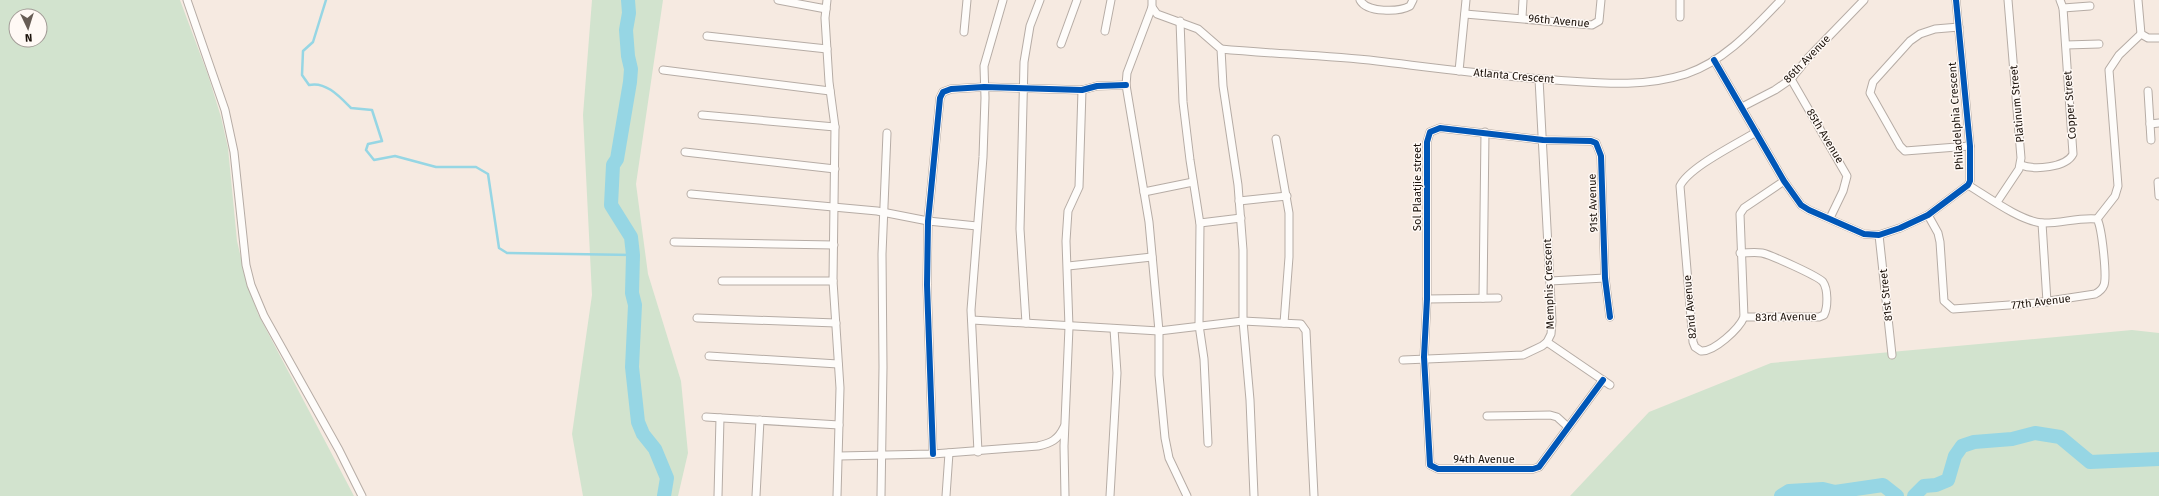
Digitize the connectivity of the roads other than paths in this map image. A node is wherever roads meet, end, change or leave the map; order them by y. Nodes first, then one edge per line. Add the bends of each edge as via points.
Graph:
1 (187, 0) edge
2 (778, 0) edge
3 (827, 0) edge
4 (967, 0) edge
5 (1003, 0) edge
6 (1040, 0) edge
7 (1077, 0) edge
8 (1111, 0) edge
9 (1360, 0) edge
10 (1413, 0) edge
11 (1466, 0) edge
12 (1523, 0) edge
13 (1601, 0) edge
14 (1680, 0) edge
15 (1781, 0) edge
16 (1864, 0) edge
17 (1956, 0) edge
18 (2008, 0) edge
19 (2060, 0) edge
20 (2138, 0) edge
21 (1152, 4) edge
22 (2090, 6) dead end
23 (2063, 8) junction
24 (826, 9) junction
25 (1465, 14) junction
26 (1522, 17) junction
27 (1680, 18) dead end
28 (1180, 21) junction
29 (1958, 27) junction
30 (1105, 31) dead end
31 (964, 32) dead end
32 (2141, 34) junction
33 (707, 36) dead end
34 (2159, 38) edge
35 (1061, 44) dead end
36 (2099, 44) dead end
37 (2066, 46) junction
38 (827, 49) junction
39 (1220, 49) junction
40 (1714, 60) junction
41 (663, 70) dead end
42 (1459, 71) junction
43 (1539, 79) junction
44 (1791, 79) junction
45 (1126, 85) junction
46 (984, 87) junction
47 (1023, 88) junction
48 (830, 90) junction
49 (1082, 90) junction
50 (2148, 91) dead end
51 (1742, 107) junction
52 (702, 115) dead end
53 (2159, 123) edge
54 (2150, 124) junction
55 (835, 127) junction
56 (1485, 132) junction
57 (1756, 132) junction
58 (887, 133) dead end
59 (1276, 140) dead end
60 (1543, 140) junction
61 (2151, 140) dead end
62 (1970, 146) junction
63 (685, 152) dead end
64 (2021, 165) junction
65 (835, 169) junction
66 (1784, 181) junction
67 (1193, 182) junction
68 (2158, 182) dead end
69 (1968, 186) junction
70 (1144, 192) junction
71 (691, 194) dead end
72 (1287, 196) junction
73 (2159, 196) edge
74 (1239, 202) junction
75 (1997, 202) junction
76 (835, 208) junction
77 (885, 213) junction
78 (1928, 215) junction
79 (1240, 218) junction
80 (1830, 218) junction
81 (2097, 219) junction
82 (928, 221) junction
83 (1200, 223) junction
84 (2042, 223) junction
85 (977, 226) junction
86 (1880, 235) junction
87 (674, 242) dead end
88 (834, 245) junction
89 (1740, 253) junction
90 (1152, 257) junction
91 (1068, 266) junction
92 (1605, 278) junction
93 (722, 281) dead end
94 (1550, 281) junction
95 (833, 282) junction
96 (1483, 298) junction
97 (1498, 298) dead end
98 (1427, 299) junction
99 (2047, 302) junction
100 (1610, 317) dead end
101 (697, 318) dead end
102 (1744, 318) junction
103 (972, 320) junction
104 (1243, 321) junction
105 (836, 323) junction
106 (1026, 323) junction
107 (1284, 323) junction
108 (1199, 325) junction
109 (1069, 327) junction
110 (1114, 329) junction
111 (1159, 331) junction
112 (1547, 342) junction
113 (1892, 355) dead end
114 (709, 356) dead end
115 (1424, 357) junction
116 (1403, 360) dead end
117 (838, 364) junction
118 (1603, 380) junction
119 (1610, 385) dead end
120 (1487, 416) dead end
121 (706, 417) dead end
122 (720, 418) junction
123 (760, 420) junction
124 (839, 425) junction
125 (1065, 425) junction
126 (1568, 427) junction
127 (1208, 443) dead end
128 (978, 452) junction
129 (949, 453) junction
130 (934, 454) junction
131 (882, 455) junction
132 (839, 456) junction
133 (362, 496) edge
134 (718, 496) edge
135 (756, 496) edge
136 (837, 496) edge
137 (880, 496) edge
138 (946, 496) edge
139 (1065, 496) edge
140 (1110, 496) edge
141 (1187, 496) edge
142 (1254, 496) edge
143 (1314, 496) edge

1 - 133 street via 226,117 234,152 246,265 251,285 264,316
2 - 24 street
3 - 24 street
4 - 31 street
5 - 46 street via 984,66
6 - 47 street via 1028,36
7 - 35 street
8 - 30 street
9 - 10 street via 1366,7 1404,9 1410,6
11 - 25 street
12 - 26 street, 96th Avenue
13 - 26 street, 96th Avenue via 1599,21 1592,25
14 - 27 street
15 - 40 street, Atlanta Crescent via 1743,39
16 - 44 street, 86th Avenue
17 - 29 street, Philadelphia Crescent
18 - 64 street, Platinum Street
19 - 23 street, Copper Street
20 - 32 street
21 - 28 street via 1157,14
21 - 45 street via 1127,73
22 - 23 street
23 - 37 street, Copper Street
24 - 38 street
25 - 26 street, 96th Avenue
25 - 42 street
28 - 39 street via 1198,29
28 - 67 street via 1183,95
29 - 62 street, Philadelphia Crescent
29 - 62 street via 1935,29 1910,41 1873,82 1870,93 1905,151
32 - 34 street via 2148,38
32 - 81 street via 2119,55 2109,70 2118,186 2115,196
33 - 38 street
36 - 37 street
37 - 64 street, Copper Street via 2073,154 2064,164 2034,167
38 - 48 street
39 - 42 street, Atlanta Crescent via 1365,60
39 - 74 street
40 - 43 street, Atlanta Crescent via 1687,73 1645,83
40 - 51 street, Philadelphia Crescent
41 - 48 street
42 - 43 street, Atlanta Crescent
43 - 60 street, Memphis Crescent
44 - 51 street, 86th Avenue
44 - 80 street, 85th Avenue via 1847,176
45 - 49 street via 1097,86
45 - 70 street
46 - 47 street
46 - 82 street via 951,89 943,92 940,98
46 - 85 street
47 - 49 street
47 - 106 street via 1020,229
48 - 55 street
49 - 91 street via 1079,187 1068,211
50 - 54 street
51 - 57 street, Philadelphia Crescent
52 - 55 street
53 - 54 street
54 - 61 street
55 - 65 street
56 - 60 street, Sol Plaatjie street
56 - 96 street
56 - 98 street, Sol Plaatjie street via 1440,128 1435,129 1428,137
57 - 66 street, Philadelphia Crescent
57 - 102 street, 82nd Avenue via 1695,170 1680,186 1695,347 1701,351 1712,350 1741,325
58 - 77 street
59 - 72 street
60 - 92 street, 91st Avenue via 1591,141 1598,146 1601,156
60 - 94 street, Memphis Crescent
62 - 69 street, Philadelphia Crescent
63 - 65 street
64 - 75 street
65 - 76 street
66 - 80 street, Philadelphia Crescent via 1801,205
66 - 89 street via 1744,208 1740,214
67 - 70 street
67 - 83 street
68 - 73 street
69 - 75 street
69 - 78 street, Philadelphia Crescent
70 - 90 street
71 - 76 street
72 - 74 street
72 - 107 street via 1289,257
74 - 79 street
75 - 84 street via 2019,216
76 - 77 street
76 - 88 street
77 - 82 street
77 - 131 street via 882,254
78 - 86 street, Philadelphia Crescent
78 - 99 street, 77th Avenue via 1940,242 1944,301 1947,306 1959,310
79 - 83 street
79 - 104 street via 1243,250
80 - 86 street, Philadelphia Crescent via 1864,234
81 - 84 street
81 - 99 street, 77th Avenue via 2101,230 2104,276 2101,290 2095,294
82 - 85 street
82 - 130 street via 927,285
83 - 108 street
84 - 99 street
85 - 103 street
86 - 113 street, 81st Street
87 - 88 street
88 - 95 street
89 - 102 street
89 - 102 street, 83rd Avenue via 1772,257 1820,278 1826,288 1826,311 1819,317
90 - 91 street
90 - 111 street
91 - 109 street
92 - 94 street
92 - 100 street, 91st Avenue
93 - 95 street
94 - 112 street, Memphis Crescent via 1552,321 1551,334
95 - 105 street
96 - 97 street
96 - 98 street
98 - 115 street, Sol Plaatjie street
101 - 105 street
103 - 106 street
103 - 128 street
104 - 107 street
104 - 108 street
104 - 142 street via 1250,400
105 - 117 street
106 - 109 street
107 - 143 street via 1301,324 1306,331
108 - 111 street
108 - 127 street via 1204,359
109 - 110 street
109 - 125 street
110 - 111 street
110 - 140 street via 1117,373
111 - 141 street via 1159,375 1165,438 1169,458
112 - 115 street, Memphis Crescent via 1523,355
112 - 118 street
114 - 117 street
115 - 116 street, Memphis Crescent
115 - 126 street, 94th Avenue via 1428,457 1433,468 1533,469 1543,463
117 - 124 street
118 - 119 street
118 - 126 street, 94th Avenue
120 - 126 street via 1550,415 1557,417
121 - 122 street
122 - 123 street
122 - 134 street
123 - 124 street
123 - 135 street
124 - 132 street
125 - 128 street via 1051,444
125 - 139 street
128 - 129 street
129 - 130 street
129 - 138 street
130 - 131 street
131 - 132 street
131 - 137 street
132 - 136 street

